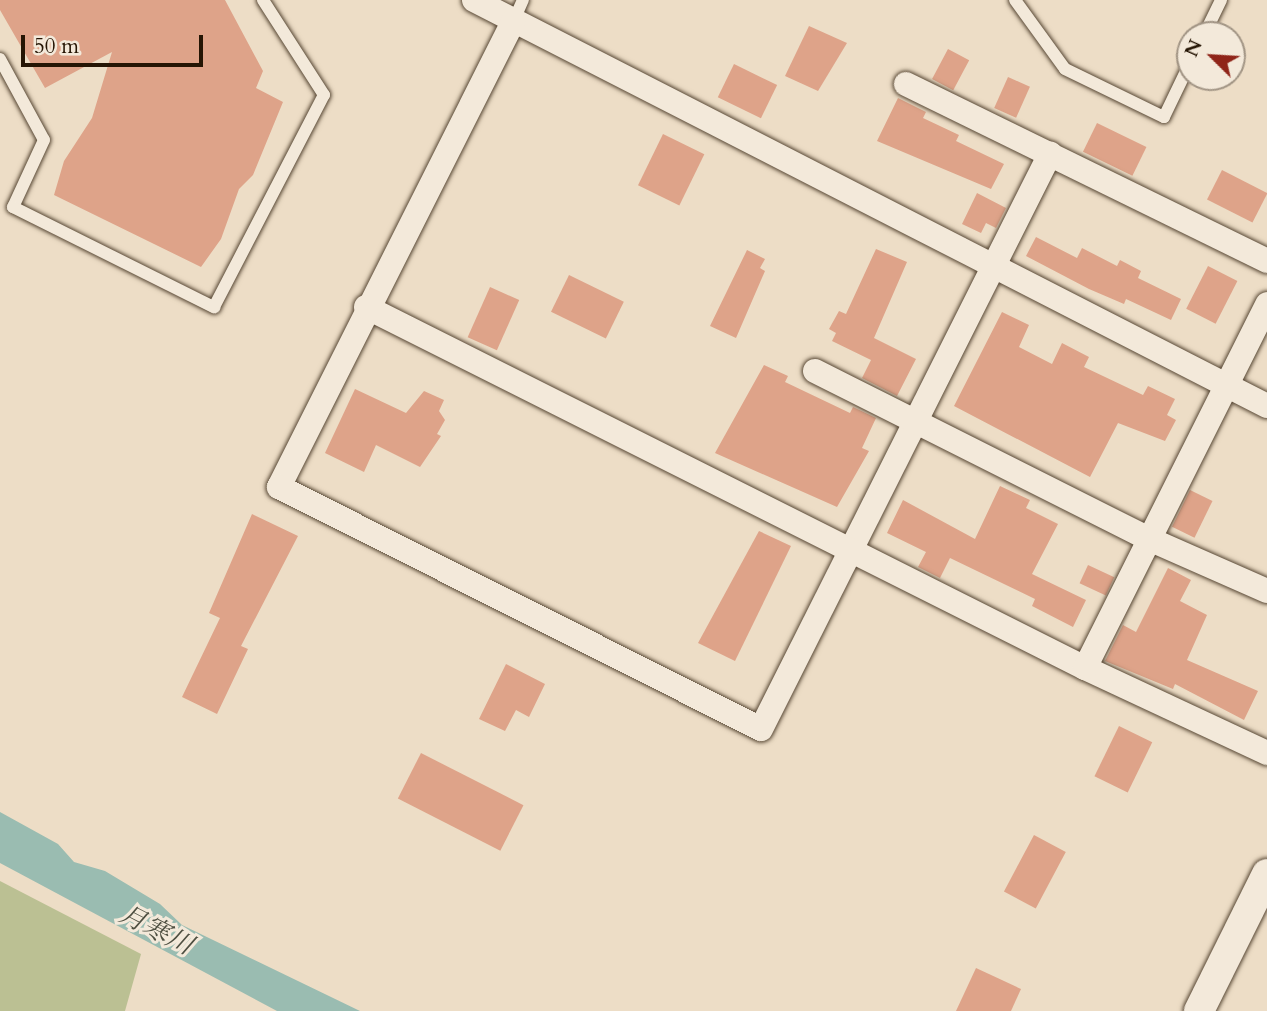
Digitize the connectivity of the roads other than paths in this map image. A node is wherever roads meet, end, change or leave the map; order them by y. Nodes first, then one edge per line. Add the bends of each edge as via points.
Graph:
1 (474, 0) edge
2 (1015, 0) edge
3 (1221, 0) edge
4 (267, 2) edge
5 (518, 10) edge
6 (1211, 21) edge
7 (0, 60) edge
8 (905, 84) dead end
9 (1177, 91) edge
10 (1050, 155) junction
11 (1267, 261) edge
12 (992, 269) junction
13 (1267, 304) edge
14 (366, 307) junction
15 (815, 371) dead end
16 (1227, 387) junction
17 (1267, 406) edge
18 (916, 422) junction
19 (1149, 539) junction
20 (851, 551) junction
21 (1267, 591) edge
22 (1085, 668) junction
23 (1267, 753) edge
24 (1267, 874) edge
25 (1199, 1011) edge

1 - 5 street
2 - 9 lane via 1065,69 1164,117
3 - 6 lane
4 - 7 lane via 324,95 214,307 13,207 44,140
5 - 12 street
5 - 14 street
8 - 10 street
10 - 11 street
10 - 12 street
12 - 16 street
12 - 18 street
13 - 16 street
14 - 20 street
14 - 20 street via 279,487 761,729
15 - 18 street
16 - 17 street
16 - 19 street
18 - 19 street
18 - 20 street
19 - 21 street
19 - 22 street
20 - 22 street
22 - 23 street
24 - 25 street

